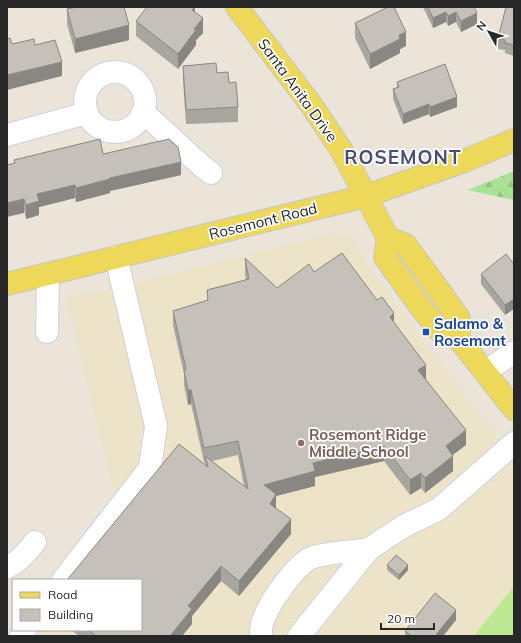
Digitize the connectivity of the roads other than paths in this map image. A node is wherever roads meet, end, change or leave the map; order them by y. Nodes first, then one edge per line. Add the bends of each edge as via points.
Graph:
1 (237, 7) edge
2 (143, 112) junction
3 (87, 113) junction
4 (7, 135) edge
5 (514, 140) edge
6 (211, 173) dead end
7 (366, 196) junction
8 (116, 257) junction
9 (48, 274) junction
10 (7, 284) edge
11 (47, 332) dead end
12 (514, 352) edge
13 (485, 372) junction
14 (514, 409) edge
15 (514, 443) edge
16 (35, 542) dead end
17 (369, 549) junction
18 (7, 567) edge
19 (64, 579) edge
20 (261, 636) edge
21 (299, 636) edge

1 - 7 main road, Santa Anita Drive via 328,129
2 - 3 street via 136,124 119,132 103,130 95,125
2 - 3 street via 143,91 136,80 121,72 112,72 100,76 91,84 85,103
2 - 6 street
3 - 4 street
5 - 7 main road, Rosemont Road via 462,162
7 - 8 main road, Rosemont Road
7 - 13 main road, Santa Anita Drive via 388,238 385,256 402,282 440,331 459,339
8 - 9 main road, Rosemont Road
8 - 19 street via 156,426 150,468
9 - 10 main road, Rosemont Road
9 - 11 street
12 - 13 street
13 - 14 main road
15 - 17 street via 439,509 404,526
16 - 18 street via 26,553
17 - 20 street via 321,555 309,559 295,570 269,606 262,624
17 - 21 street

